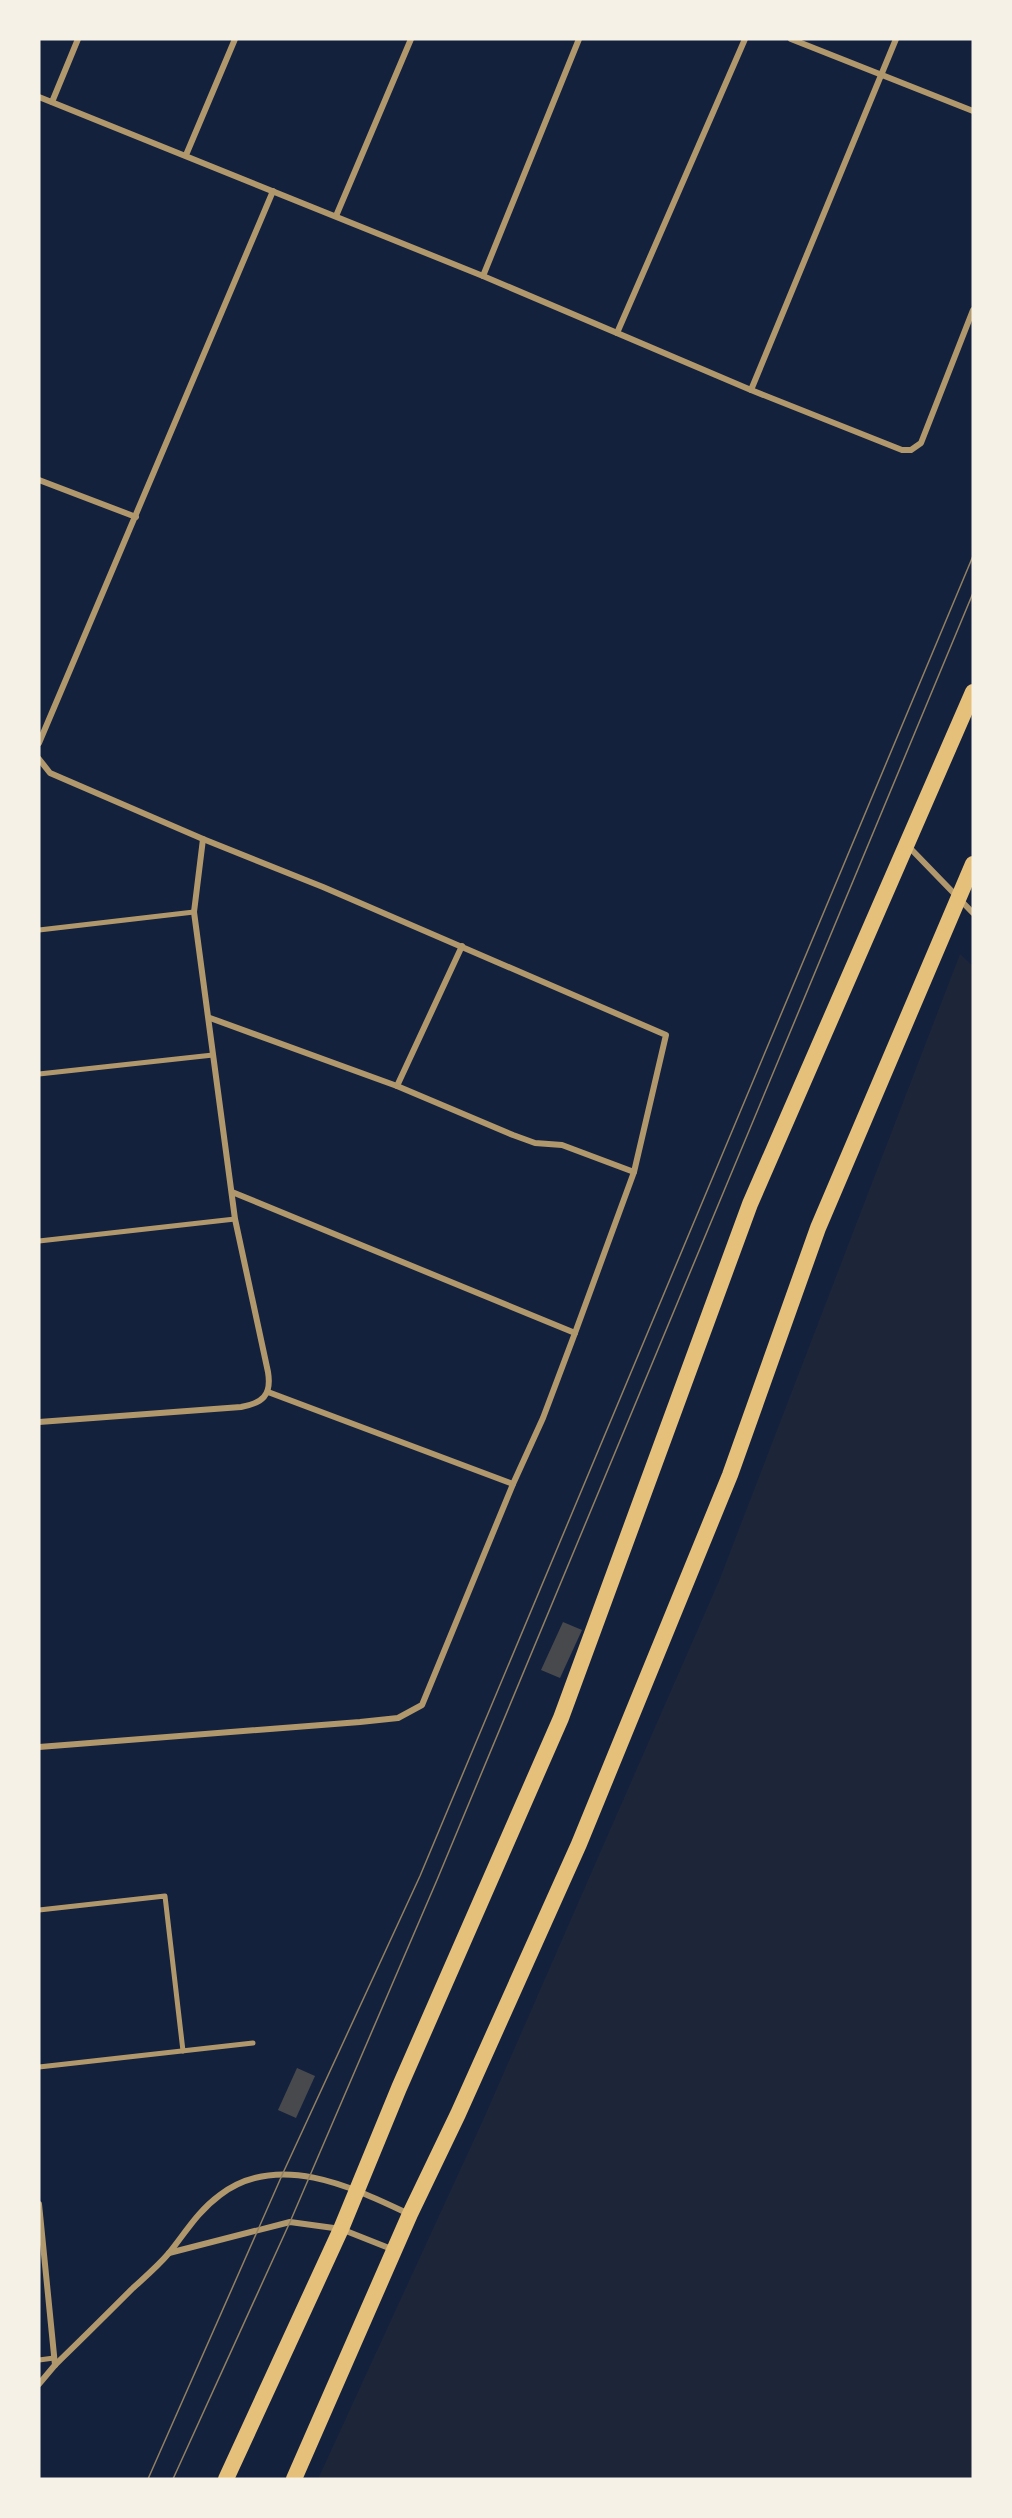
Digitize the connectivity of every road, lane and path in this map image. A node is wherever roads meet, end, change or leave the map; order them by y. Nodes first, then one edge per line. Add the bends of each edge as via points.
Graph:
1 (78, 39) edge
2 (235, 39) edge
3 (411, 39) edge
4 (579, 39) edge
5 (745, 39) edge
6 (791, 39) edge
7 (896, 39) edge
8 (880, 75) junction
9 (39, 97) edge
10 (52, 102) junction
11 (973, 111) edge
12 (186, 155) junction
13 (273, 191) junction
14 (336, 216) junction
15 (483, 276) junction
16 (973, 310) edge
17 (617, 333) junction
18 (751, 390) junction
19 (39, 480) edge
20 (136, 517) junction
21 (973, 692) edge
22 (39, 743) edge
23 (39, 759) edge
24 (203, 839) junction
25 (906, 844) junction
26 (973, 864) edge
27 (959, 897) junction
28 (195, 912) junction
29 (973, 913) edge
30 (39, 930) edge
31 (462, 946) junction
32 (210, 1018) junction
33 (213, 1055) junction
34 (39, 1074) edge
35 (397, 1086) junction
36 (634, 1172) junction
37 (231, 1192) junction
38 (235, 1219) junction
39 (39, 1241) edge
40 (575, 1333) junction
41 (268, 1392) junction
42 (39, 1422) edge
43 (513, 1484) junction
44 (39, 1747) edge
45 (39, 1910) edge
46 (253, 2043) dead end
47 (183, 2051) junction
48 (39, 2067) edge
49 (357, 2189) junction
50 (39, 2204) edge
51 (410, 2214) junction
52 (40, 2215) edge
53 (341, 2229) junction
54 (394, 2250) junction
55 (169, 2253) junction
56 (39, 2360) edge
57 (54, 2362) junction
58 (39, 2384) edge
59 (226, 2479) edge
60 (294, 2479) edge

1 - 10 street
2 - 12 street
3 - 14 street
4 - 15 street
5 - 17 street
6 - 8 street
7 - 8 street
8 - 11 street
8 - 18 street
9 - 10 street
10 - 12 street
12 - 13 street
13 - 14 street
13 - 20 street
14 - 15 street
15 - 17 street
16 - 18 street via 921,443 911,450 902,450
17 - 18 street
19 - 20 street
20 - 22 street
21 - 25 highway
23 - 24 street via 50,773
24 - 28 street
24 - 31 street
25 - 27 street
25 - 49 highway via 750,1204 561,1718
26 - 27 highway
27 - 29 street
27 - 51 highway via 818,1228 730,1475 579,1844
28 - 30 street
28 - 32 street
31 - 35 street
31 - 36 street via 666,1035
32 - 33 street
32 - 35 street
33 - 34 street
33 - 37 street
35 - 36 street via 535,1143 562,1145
36 - 40 street
37 - 38 street
37 - 40 street
38 - 39 street
38 - 41 street via 268,1372
40 - 43 street
41 - 42 street via 257,1404 241,1407
41 - 43 street
43 - 44 street via 422,1705 398,1718
45 - 47 street via 165,1896
46 - 47 street
47 - 48 street
49 - 51 street
49 - 53 highway
49 - 55 street via 284,2173 244,2180 220,2194 189,2223
50 - 52 street
51 - 54 highway
52 - 57 street
53 - 54 street
53 - 55 street via 290,2222
53 - 59 highway
54 - 60 highway
55 - 57 street
56 - 57 street
57 - 58 street

